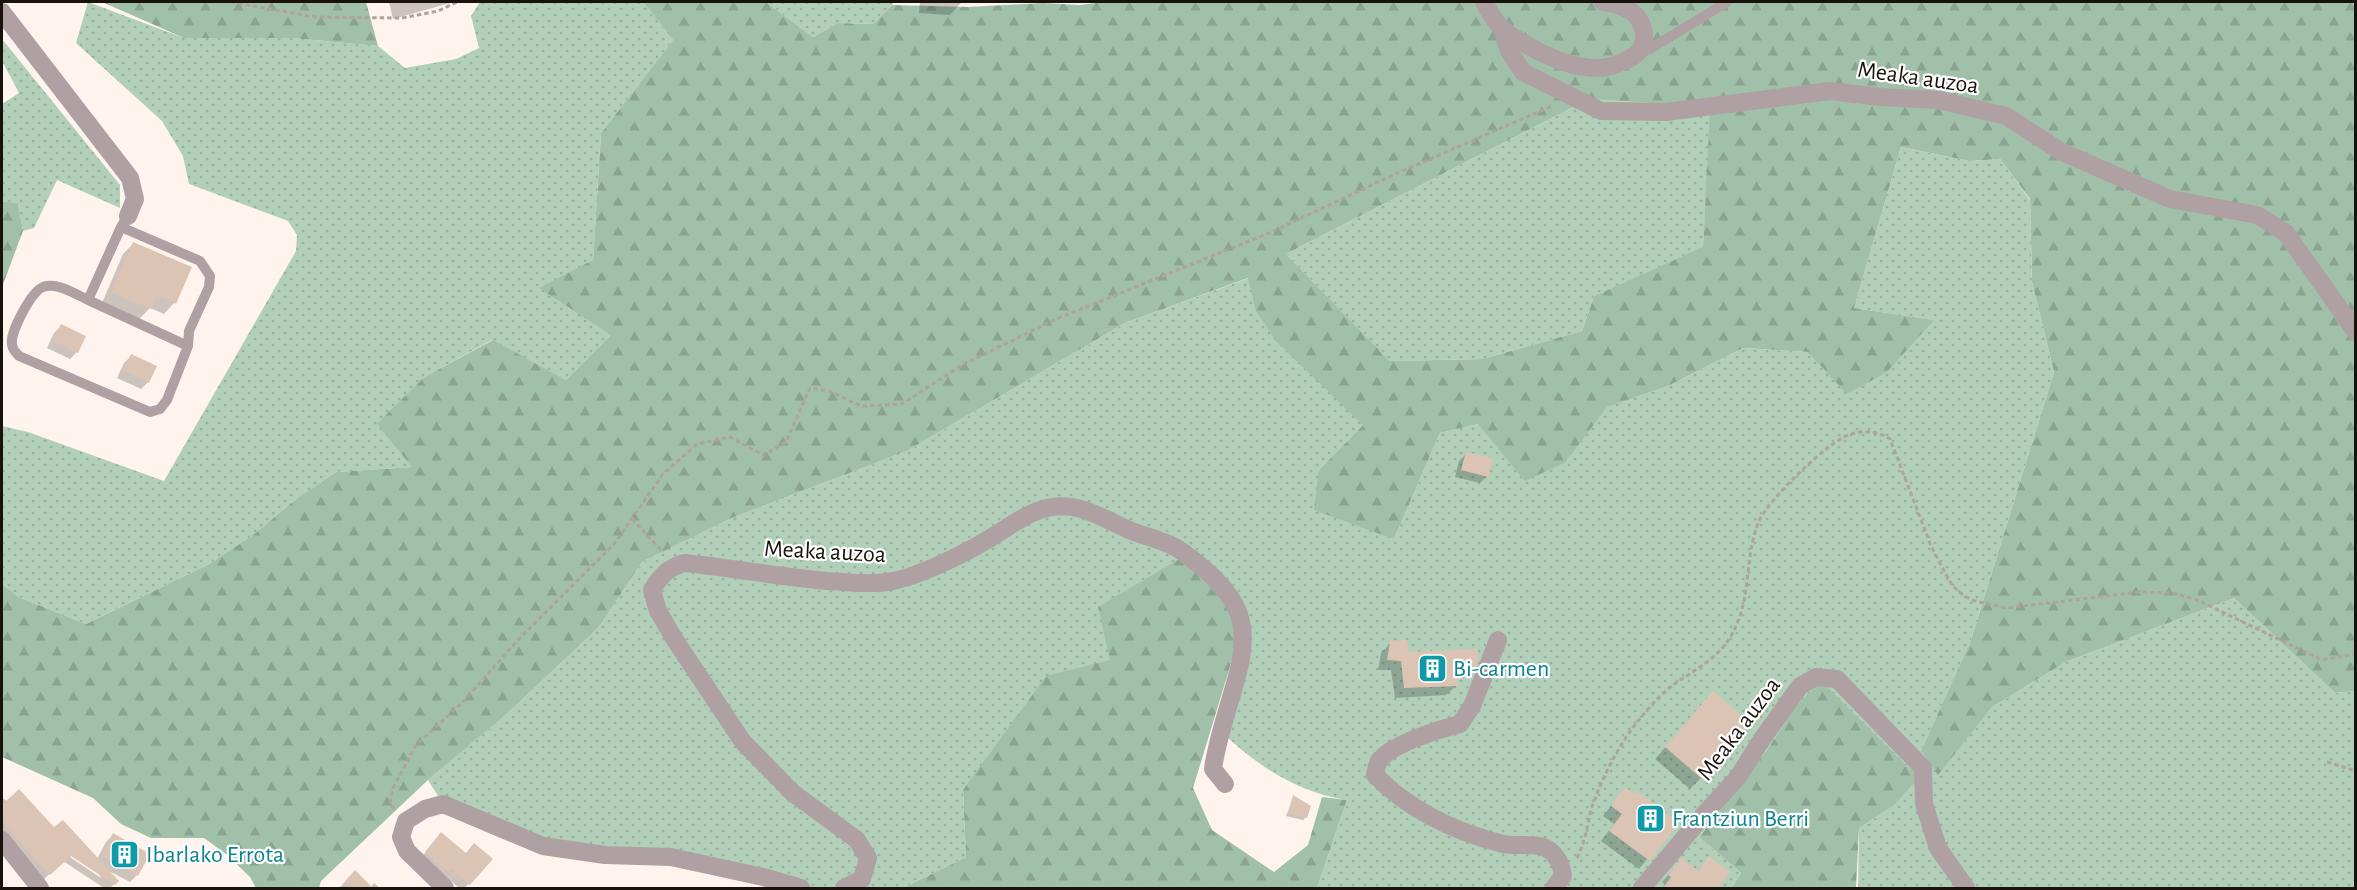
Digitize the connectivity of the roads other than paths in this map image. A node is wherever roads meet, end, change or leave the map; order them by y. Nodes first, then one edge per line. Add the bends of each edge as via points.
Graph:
1 (1484, 2) edge
2 (1603, 2) edge
3 (1727, 2) edge
4 (2, 12) edge
5 (1503, 32) junction
6 (1640, 50) junction
7 (124, 222) junction
8 (88, 300) junction
9 (2355, 332) edge
10 (188, 346) junction
11 (1498, 640) dead end
12 (1225, 784) dead end
13 (2, 840) edge
14 (1558, 882) edge
15 (40, 888) edge
16 (445, 888) edge
17 (801, 888) edge
18 (844, 888) edge
19 (1642, 888) edge
20 (1966, 888) edge

1 - 5 street, Meaka auzoa
2 - 6 street via 1630,10 1641,22 1644,35
3 - 6 lane via 1650,50
4 - 7 street via 130,178 135,199
5 - 6 street via 1573,65 1600,68
5 - 9 street, Meaka auzoa via 1509,51 1523,72 1601,111 1666,112 1828,91 1938,100 2006,116 2062,152 2170,199 2257,214 2286,232
7 - 8 lane
7 - 10 lane via 200,261 210,276 189,331
8 - 10 lane
8 - 10 lane via 57,286 43,287 27,303 11,341 13,349 19,356 150,412 160,409 167,399
11 - 14 street via 1472,706 1460,724 1428,732 1392,751 1379,761 1375,775 1439,822 1504,844 1546,848 1560,861
12 - 18 street, Meaka auzoa via 1214,769 1216,746 1244,636 1237,607 1227,590 1194,559 1103,516 1075,506 1048,508 1028,515 965,552 886,582 773,576 684,563 671,567 652,590 658,611 743,742 793,793 857,840 868,858 862,879
13 - 15 street
16 - 17 street via 407,851 401,837 406,821 443,804 543,846 605,855 671,857
19 - 20 street, Meaka auzoa via 1738,777 1800,686 1816,677 1837,679 1923,768 1924,804 1938,848

